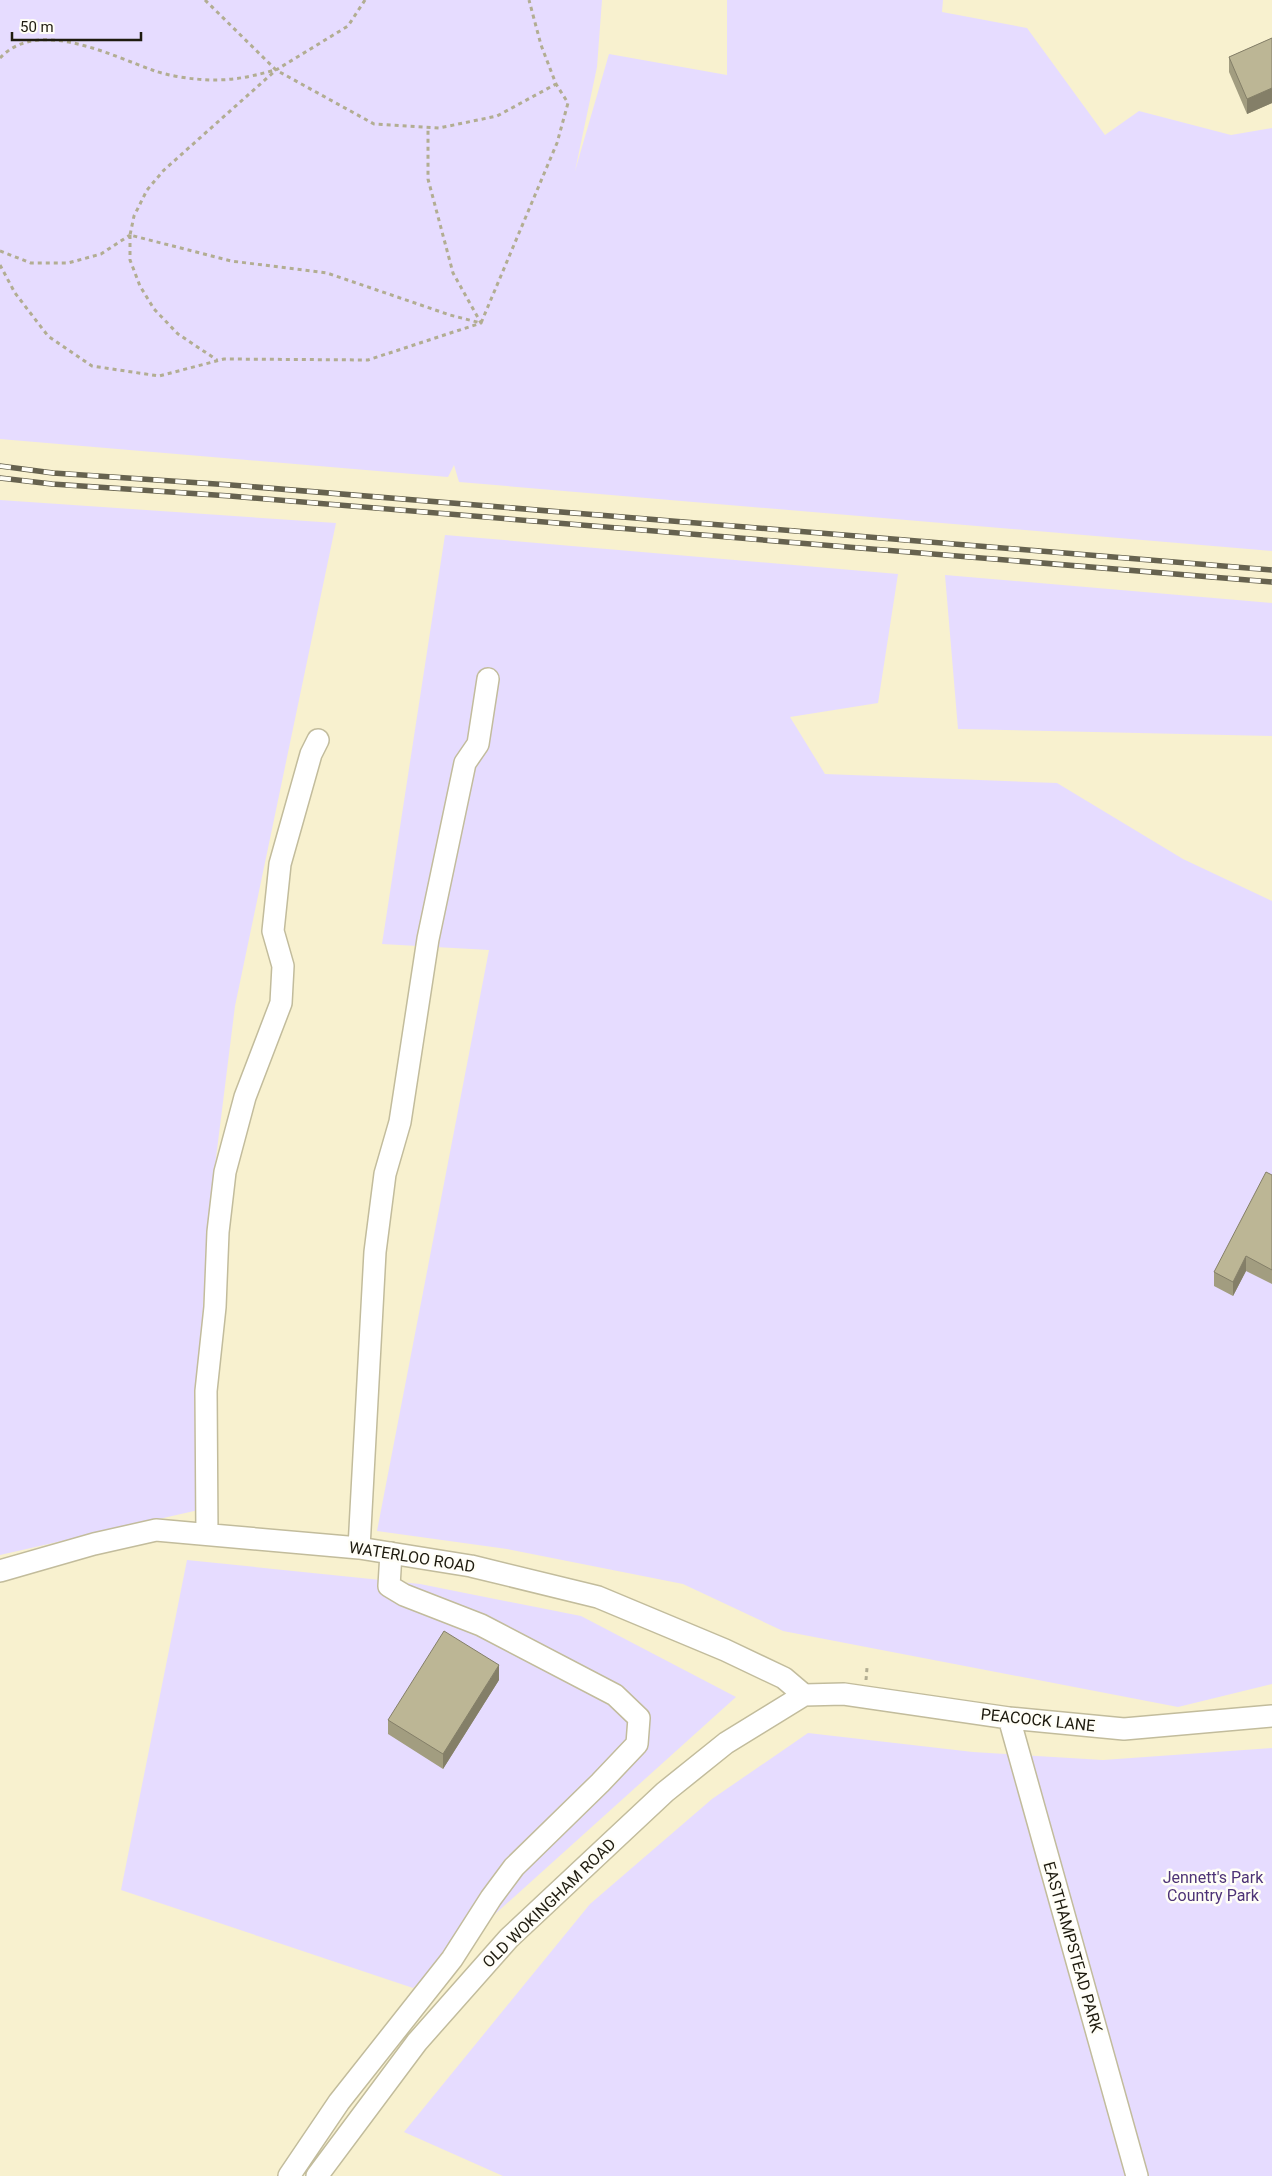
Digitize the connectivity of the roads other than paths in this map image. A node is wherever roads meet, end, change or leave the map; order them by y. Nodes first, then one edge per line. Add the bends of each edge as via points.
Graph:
1 (488, 679) dead end
2 (318, 740) dead end
3 (207, 1534) junction
4 (359, 1548) junction
5 (391, 1553) junction
6 (0, 1570) edge
7 (804, 1695) junction
8 (1272, 1716) edge
9 (1009, 1718) junction
10 (289, 2176) edge
11 (317, 2176) edge
12 (1137, 2176) edge

1 - 4 street via 478,744 465,763 434,911 400,1122 385,1174 374,1252
2 - 3 street via 311,754 280,864 273,931 283,966 281,1003 245,1097 225,1172 206,1391
3 - 4 street, WATERLOO ROAD
3 - 6 street, WATERLOO ROAD via 156,1530
4 - 5 street, WATERLOO ROAD
5 - 7 street, WATERLOO ROAD via 472,1566 598,1597 784,1678
5 - 10 street via 389,1586 482,1625 615,1694 639,1718 637,1744 514,1867 452,1959 339,2102
7 - 9 street, PEACOCK LANE via 844,1694
7 - 11 street, OLD WOKINGHAM ROAD via 726,1743 665,1792 509,1938 417,2042
8 - 9 street, PEACOCK LANE via 1124,1729
9 - 12 street, EASTHAMPSTEAD PARK

